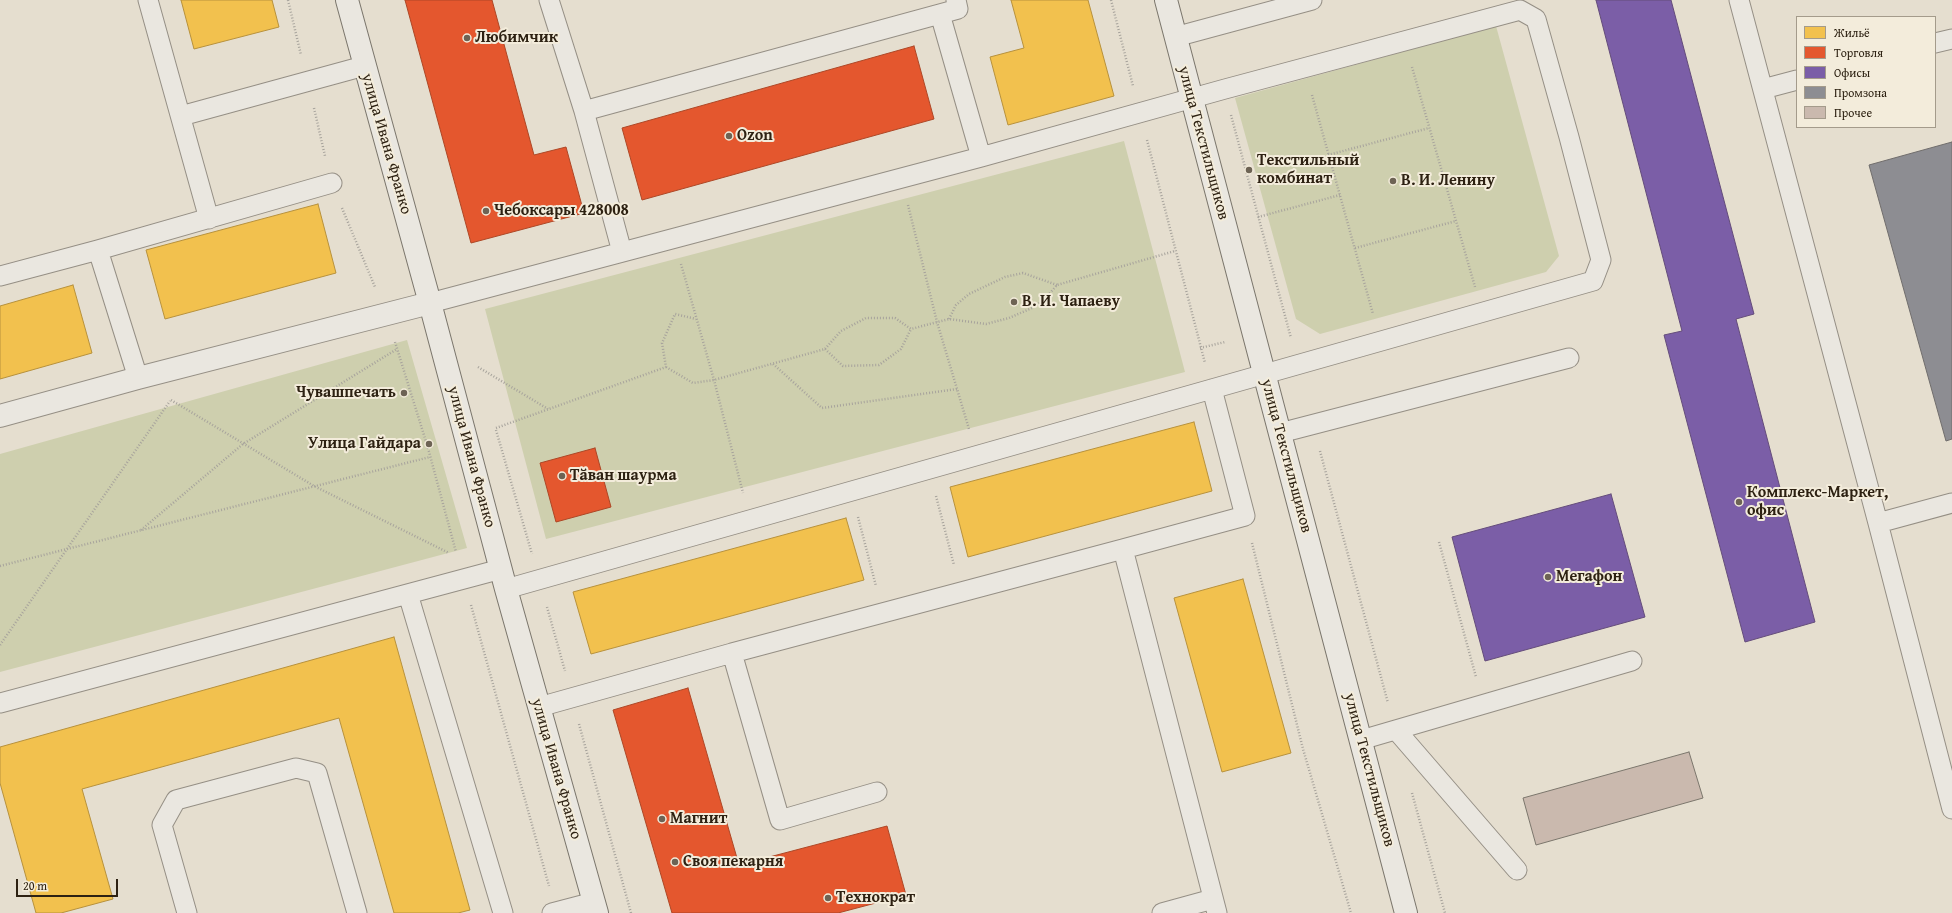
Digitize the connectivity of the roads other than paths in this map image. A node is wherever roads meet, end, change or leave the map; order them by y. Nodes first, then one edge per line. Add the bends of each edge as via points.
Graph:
1 (148, 0) edge
2 (347, 0) edge
3 (549, 0) edge
4 (956, 0) edge
5 (1166, 0) edge
6 (1312, 0) edge
7 (1739, 0) edge
8 (940, 14) junction
9 (1175, 37) junction
10 (1952, 39) edge
11 (1936, 43) edge
12 (364, 66) junction
13 (1796, 80) edge
14 (1762, 89) junction
15 (1192, 99) junction
16 (584, 110) junction
17 (181, 116) junction
18 (981, 158) junction
19 (332, 183) road end
20 (209, 219) junction
21 (98, 250) junction
22 (622, 252) junction
23 (0, 276) edge
24 (430, 303) junction
25 (1569, 358) dead end
26 (1264, 375) junction
27 (138, 378) junction
28 (1212, 389) junction
29 (0, 416) edge
30 (1280, 433) junction
31 (1952, 503) edge
32 (1878, 524) junction
33 (1123, 549) junction
34 (504, 579) junction
35 (408, 594) junction
36 (732, 653) junction
37 (1632, 661) dead end
38 (0, 703) edge
39 (539, 707) junction
40 (1396, 730) junction
41 (1361, 740) junction
42 (877, 792) dead end
43 (1952, 809) edge
44 (1517, 870) dead end
45 (1215, 906) edge
46 (595, 907) edge
47 (554, 912) edge
48 (187, 913) edge
49 (357, 913) edge
50 (503, 913) edge
51 (1162, 913) edge
52 (1406, 913) edge

1 - 17 lane
2 - 12 street, улица Ивана Франко
3 - 16 lane
4 - 8 lane via 958,9
5 - 9 street, улица Текстильщиков
6 - 9 lane
7 - 14 lane
8 - 16 lane
8 - 18 lane
9 - 15 street, улица Текстильщиков
10 - 11 lane
12 - 17 lane
12 - 24 street, улица Ивана Франко
13 - 14 lane
14 - 32 lane
15 - 18 lane
15 - 26 street, улица Текстильщиков
15 - 26 lane via 1520,10 1536,19 1601,260 1593,282
16 - 22 lane
17 - 20 lane
18 - 22 lane
19 - 20 lane
20 - 21 lane
21 - 23 lane
21 - 27 lane
22 - 24 lane
24 - 27 street
24 - 34 street, улица Ивана Франко
25 - 30 lane
26 - 28 lane
26 - 30 street, улица Текстильщиков
27 - 29 street
28 - 33 lane via 1245,516
28 - 34 lane via 750,520
30 - 41 street, улица Текстильщиков
31 - 32 lane
32 - 43 lane
33 - 36 lane
33 - 45 lane
34 - 35 lane via 464,578
34 - 39 street, улица Ивана Франко
35 - 38 lane
35 - 50 lane
36 - 39 lane
36 - 42 lane via 780,820
37 - 40 lane
39 - 46 street, улица Ивана Франко
40 - 41 lane
40 - 44 lane
41 - 52 street, улица Текстильщиков
45 - 51 lane
46 - 47 lane
48 - 49 lane via 162,825 176,800 296,768 316,773

